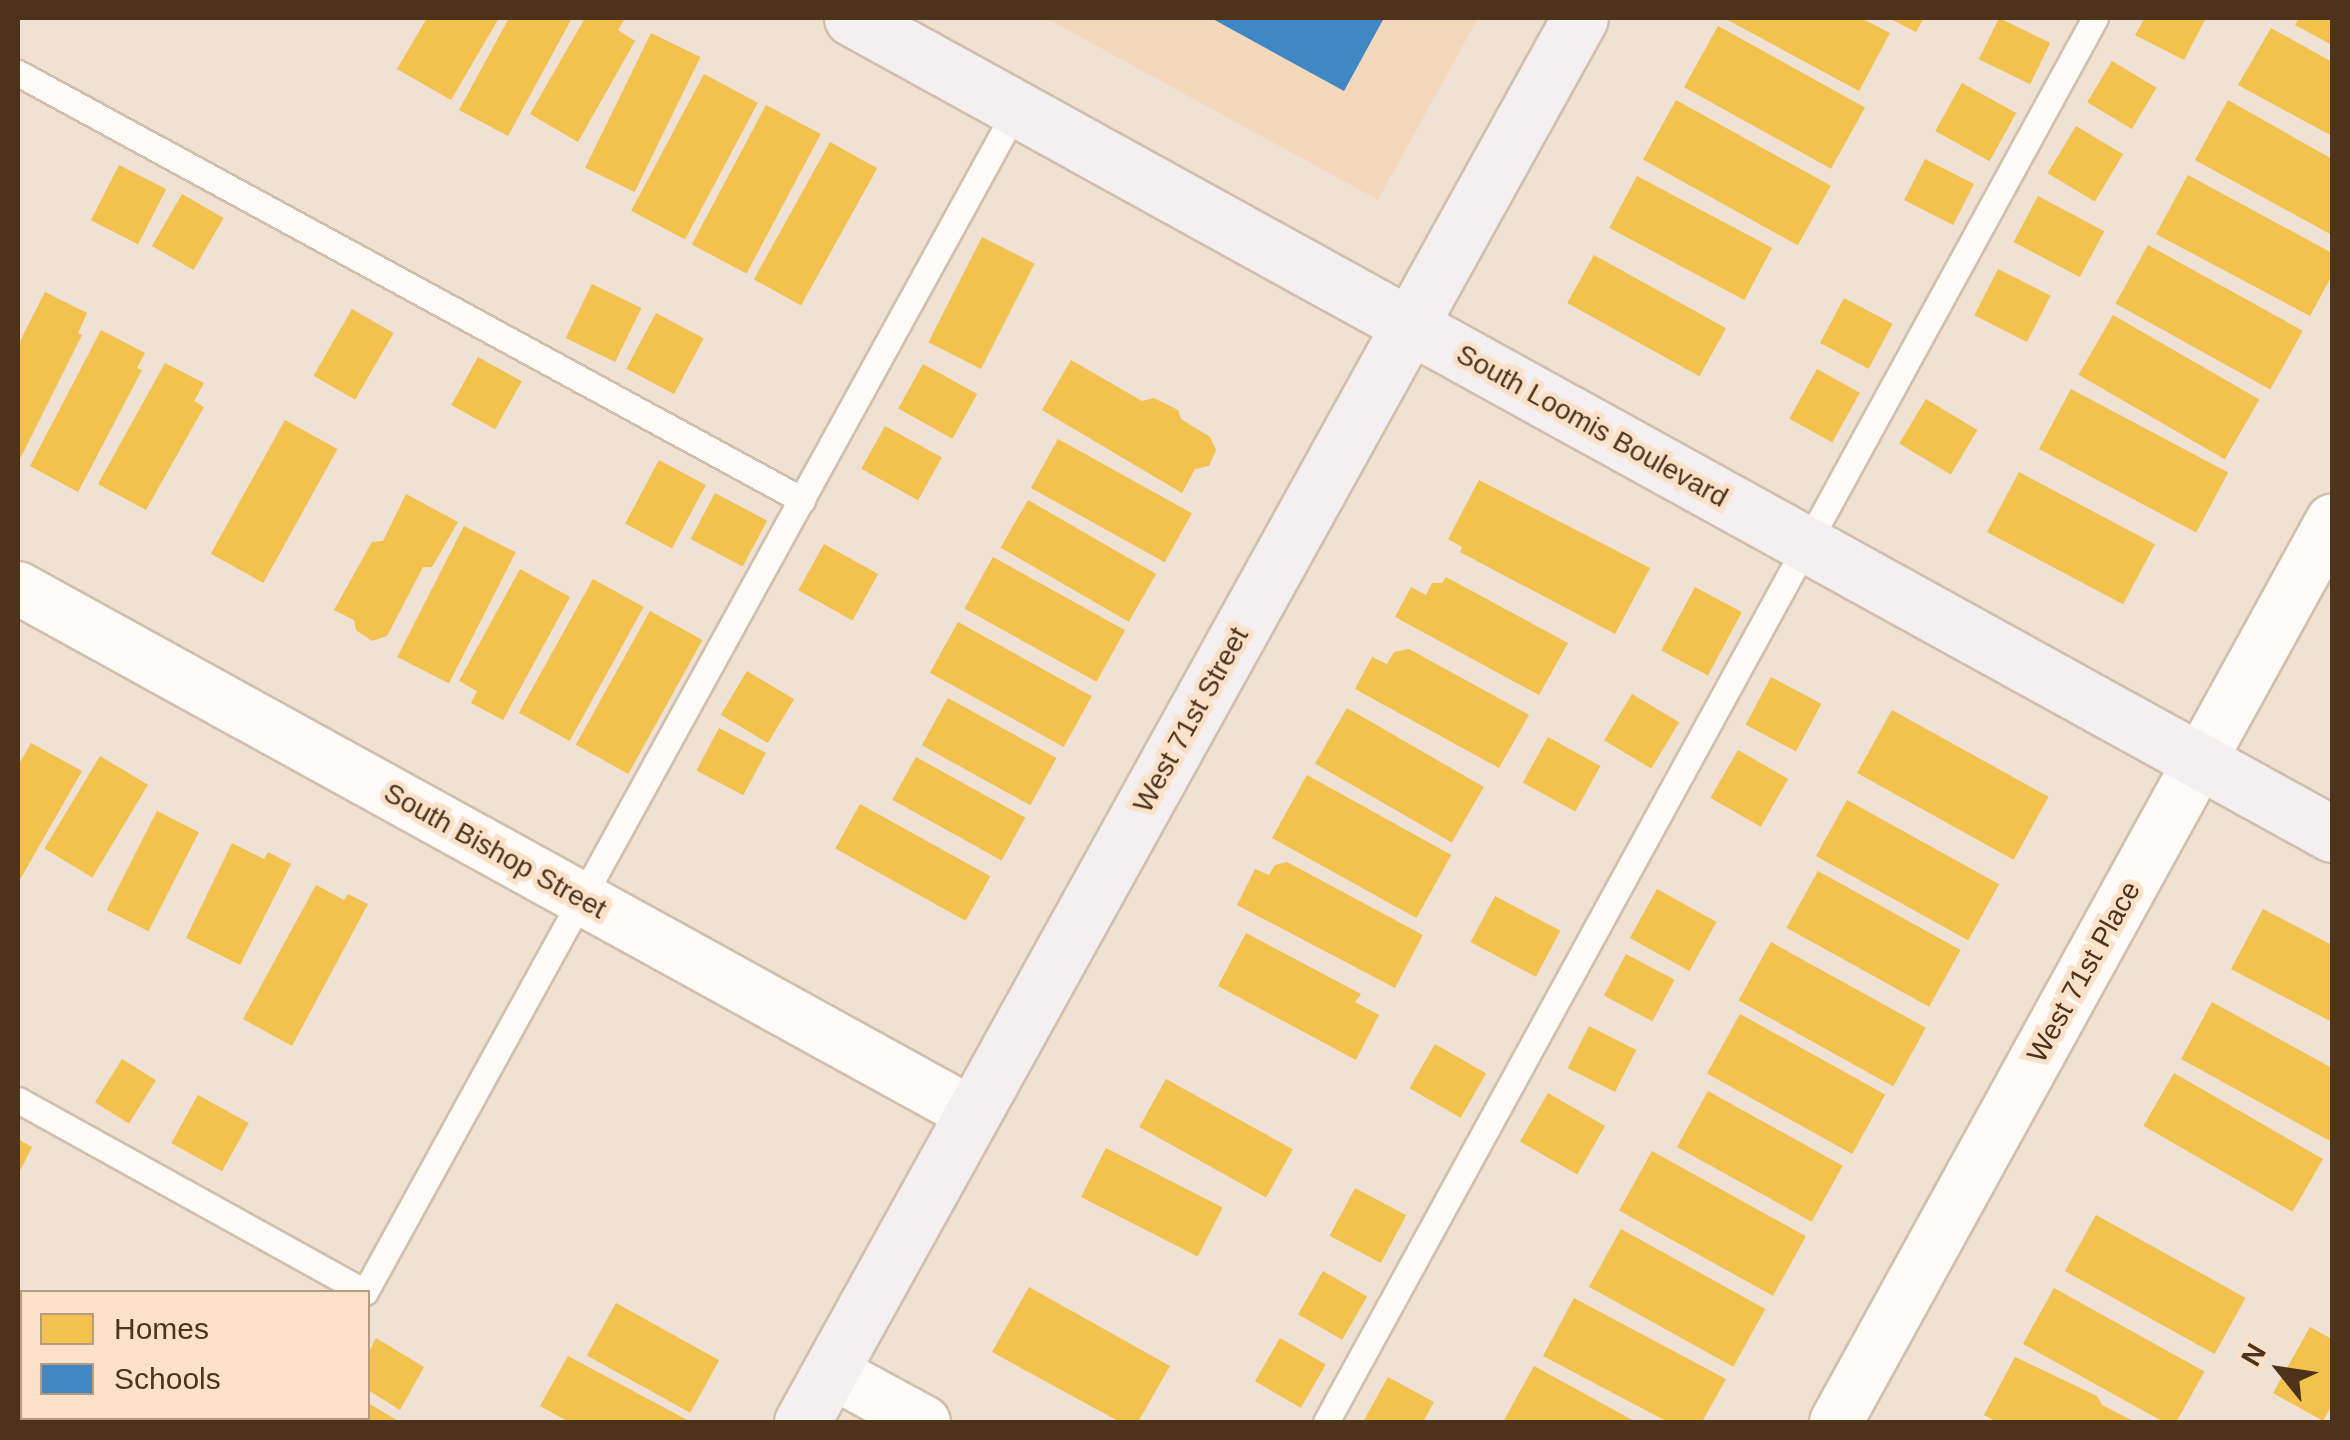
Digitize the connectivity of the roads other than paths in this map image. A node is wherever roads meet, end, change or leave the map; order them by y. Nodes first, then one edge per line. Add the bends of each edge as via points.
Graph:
1 (852, 18) edge
2 (1580, 18) edge
3 (2095, 18) edge
4 (18, 73) edge
5 (1016, 108) junction
6 (1411, 326) junction
7 (802, 500) junction
8 (2332, 521) edge
9 (1810, 546) junction
10 (18, 588) edge
11 (2200, 760) junction
12 (2332, 834) edge
13 (582, 899) junction
14 (18, 1100) edge
15 (973, 1114) junction
16 (360, 1290) edge
17 (365, 1290) edge
18 (830, 1372) junction
19 (802, 1422) edge
20 (924, 1422) edge
21 (1326, 1422) edge
22 (1836, 1422) edge

1 - 5 street, South Loomis Boulevard
2 - 6 street, West 71st Street
3 - 9 lane
4 - 7 lane
5 - 6 street, South Loomis Boulevard
5 - 7 lane
6 - 9 street, South Loomis Boulevard
6 - 15 street, West 71st Street
7 - 13 lane
8 - 11 street, West 71st Place
9 - 11 street, South Loomis Boulevard
9 - 21 lane
10 - 13 street, South Bishop Street
11 - 12 street, South Loomis Boulevard
11 - 22 street, West 71st Place
13 - 15 street, South Bishop Street
13 - 17 lane
14 - 16 lane
15 - 18 street, West 71st Street
18 - 19 street, West 71st Street
18 - 20 street

